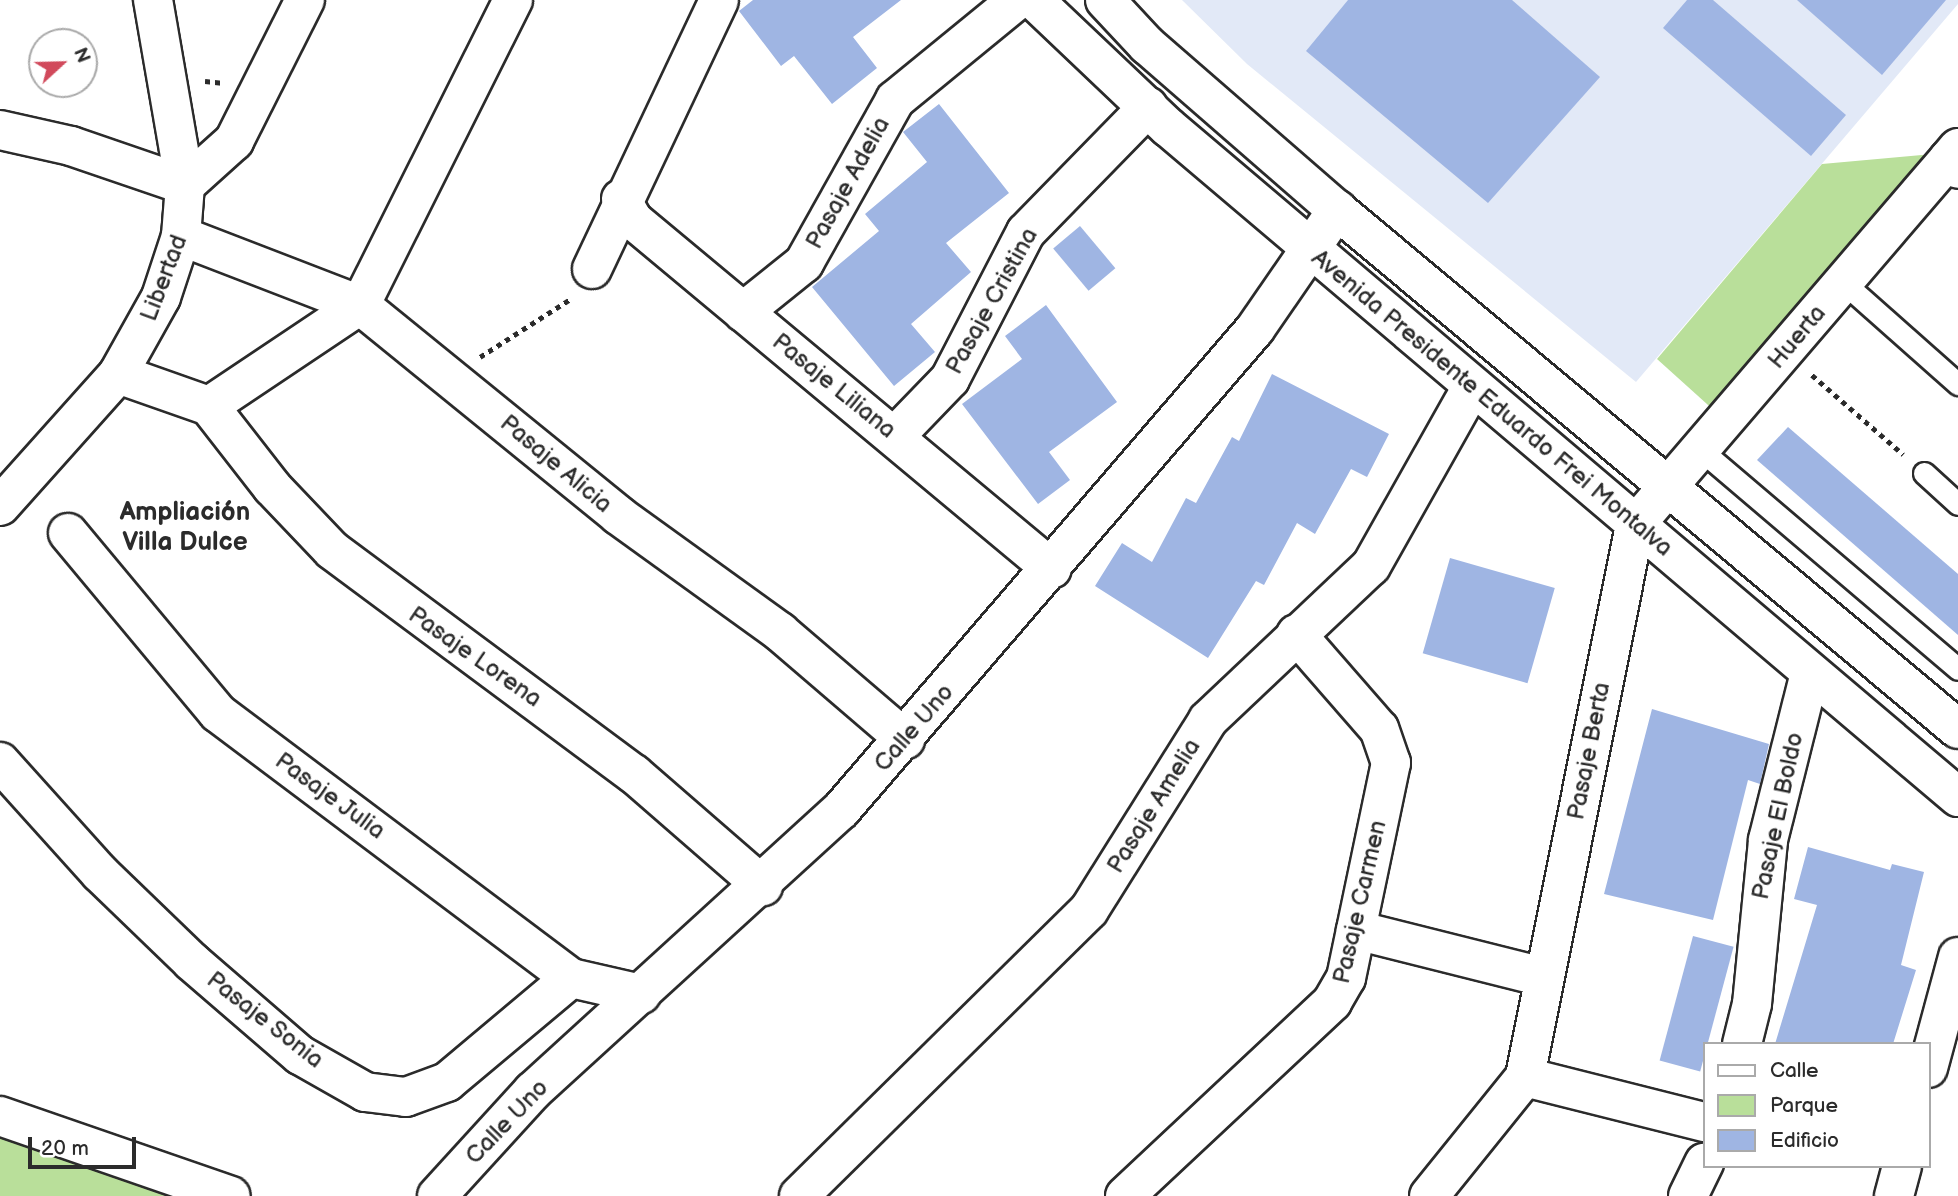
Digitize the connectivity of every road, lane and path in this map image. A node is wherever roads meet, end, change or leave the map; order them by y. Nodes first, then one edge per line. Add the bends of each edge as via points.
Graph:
1 (153, 0) edge
2 (305, 0) edge
3 (513, 0) edge
4 (719, 0) edge
5 (1017, 0) edge
6 (1034, 0) edge
7 (1105, 0) edge
8 (166, 76) junction
9 (263, 87) junction
10 (1148, 107) junction
11 (0, 130) edge
12 (1955, 159) edge
13 (185, 185) junction
14 (621, 199) junction
15 (1337, 210) junction
16 (181, 236) junction
17 (1309, 247) junction
18 (592, 269) joint
19 (1843, 282) junction
20 (360, 305) junction
21 (743, 312) junction
22 (1785, 352) junction
23 (118, 374) junction
24 (449, 375) junction
25 (1958, 384) edge
26 (1472, 387) junction
27 (209, 406) junction
28 (895, 436) junction
29 (1702, 451) junction
30 (1924, 473) joint
31 (1671, 487) junction
32 (1958, 504) edge
33 (0, 506) edge
34 (1635, 525) junction
35 (68, 533) dead end
36 (1052, 569) junction
37 (1296, 634) junction
38 (1958, 669) edge
39 (1810, 673) junction
40 (1958, 729) edge
41 (905, 739) junction
42 (0, 762) edge
43 (1958, 797) edge
44 (763, 886) junction
45 (1356, 930) junction
46 (1958, 957) edge
47 (1543, 977) junction
48 (571, 978) junction
49 (640, 994) junction
50 (1742, 1042) edge
51 (1930, 1061) edge
52 (1525, 1077) junction
53 (0, 1116) edge
54 (1702, 1121) edge
55 (1702, 1167) edge
56 (1901, 1168) edge
57 (231, 1196) edge
58 (437, 1196) edge
59 (799, 1196) edge
60 (1125, 1196) edge
61 (1429, 1196) edge
62 (1688, 1196) edge
63 (1894, 1196) edge

1 - 8 street, Libertad
2 - 9 street
3 - 20 street
4 - 14 street
5 - 21 street, Pasaje Adelia via 895,100 804,263
6 - 10 street, Avenida Presidente Eduardo Frei Montalva
7 - 15 street, Avenida Presidente Eduardo Frei Montalva via 1147,45
8 - 9 path
8 - 13 street, Libertad
9 - 13 street via 234,141
10 - 17 street, Avenida Presidente Eduardo Frei Montalva
10 - 28 street, Pasaje Cristina via 1026,232 950,379
11 - 13 street via 71,146
12 - 19 street, Huerta
13 - 16 street, Libertad
14 - 18 street
14 - 21 street, Pasaje Liliana via 632,220
15 - 17 street, Calle Uno
15 - 31 street, Avenida Presidente Eduardo Frei Montalva
16 - 20 street, Pasaje Alicia
16 - 23 street, Libertad via 161,297
17 - 26 street, Avenida Presidente Eduardo Frei Montalva
17 - 36 street, Calle Uno via 1255,329
18 - 24 path via 566,306
19 - 22 street, Huerta
19 - 25 lane
20 - 24 street, Pasaje Alicia
20 - 27 street
21 - 28 street, Pasaje Liliana
22 - 29 street, Huerta
22 - 30 path
23 - 27 street
23 - 33 street, Libertad
24 - 41 street, Pasaje Alicia via 618,515 780,632
26 - 34 street, Avenida Presidente Eduardo Frei Montalva
26 - 37 street, Pasaje Amelia via 1371,566
27 - 44 street, Pasaje Lorena via 272,487 332,550 634,774
28 - 36 street, Pasaje Liliana
29 - 31 street, Huerta
29 - 38 lane
30 - 32 lane
31 - 34 street, Huerta
31 - 40 street, Avenida Presidente Eduardo Frei Montalva
34 - 39 street, Avenida Presidente Eduardo Frei Montalva
34 - 47 street, Pasaje Berta
35 - 48 street, Pasaje Julia via 218,713
36 - 41 street, Calle Uno
37 - 45 street, Pasaje Carmen via 1388,745 1391,763
37 - 59 street, Pasaje Amelia via 1208,720 1089,910
39 - 43 street, Avenida Presidente Eduardo Frei Montalva
39 - 50 street, Pasaje El Boldo via 1768,840 1752,1004
41 - 44 street, Calle Uno
42 - 48 street, Pasaje Sonia via 100,873 191,961 300,1055 365,1092 406,1097 447,1082
44 - 49 street, Calle Uno
45 - 47 street
45 - 60 street, Pasaje Carmen via 1346,978 1332,1002
46 - 51 street
47 - 52 street, Pasaje Berta
48 - 49 street, Pasaje Julia
49 - 58 street, Calle Uno via 533,1091
52 - 54 street
52 - 61 street, Pasaje Berta
53 - 57 street
55 - 62 street
56 - 63 street

